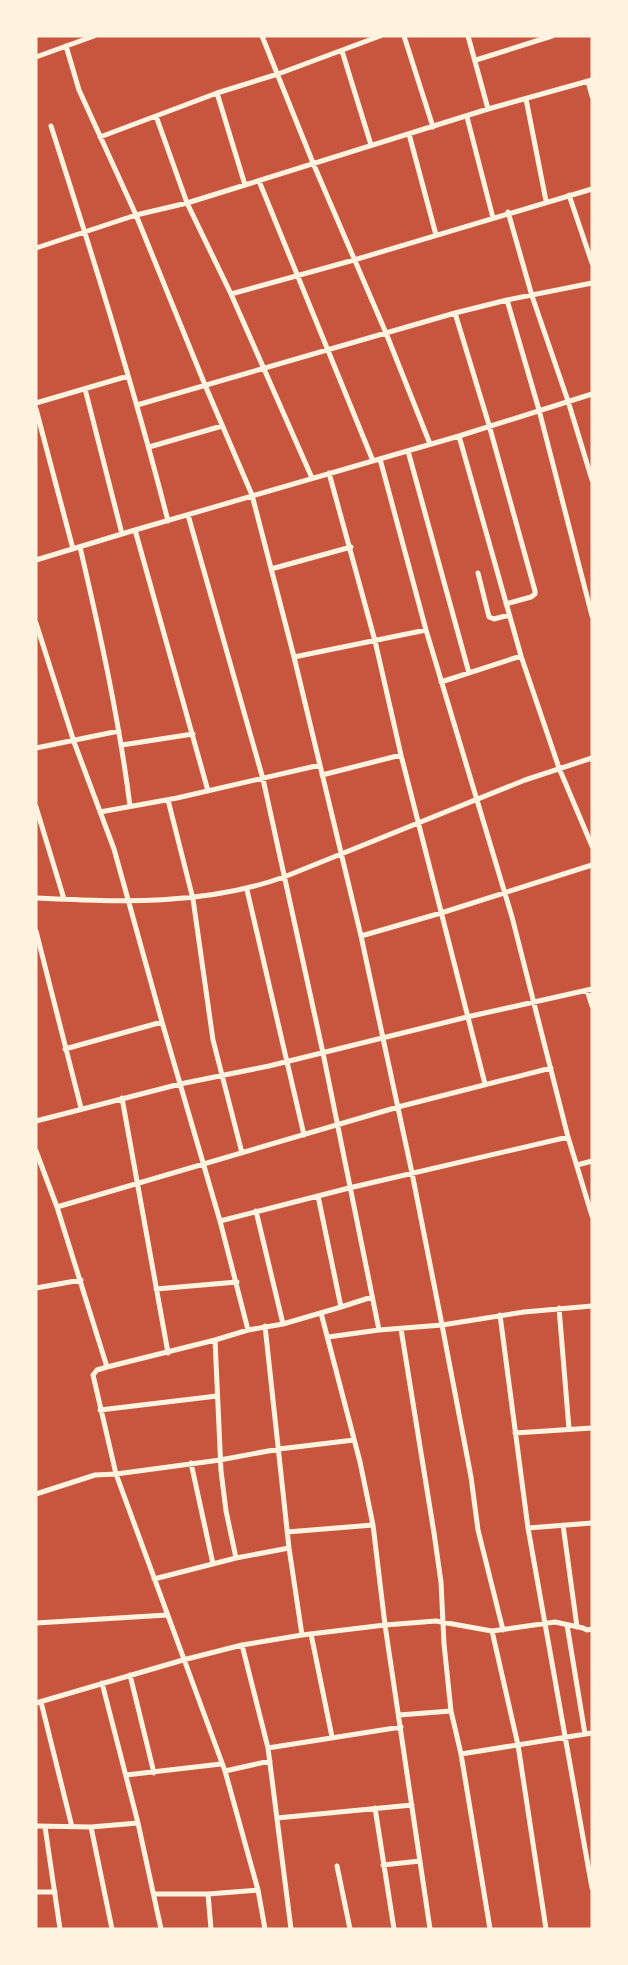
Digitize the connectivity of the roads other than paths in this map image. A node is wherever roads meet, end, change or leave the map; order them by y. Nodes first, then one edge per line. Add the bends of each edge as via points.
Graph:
1 (94, 36) edge
2 (262, 36) edge
3 (380, 36) edge
4 (404, 36) edge
5 (468, 36) edge
6 (552, 36) edge
7 (66, 46) junction
8 (342, 51) junction
9 (36, 57) edge
10 (476, 60) junction
11 (278, 74) junction
12 (590, 81) edge
13 (216, 93) junction
14 (592, 96) edge
15 (526, 99) junction
16 (488, 109) junction
17 (156, 116) junction
18 (467, 117) junction
19 (51, 126) dead end
20 (433, 127) junction
21 (409, 134) junction
22 (100, 137) junction
23 (371, 145) junction
24 (313, 163) junction
25 (259, 181) junction
26 (245, 186) junction
27 (592, 188) edge
28 (569, 195) junction
29 (546, 202) junction
30 (187, 203) junction
31 (508, 212) junction
32 (136, 215) junction
33 (493, 218) junction
34 (85, 233) junction
35 (436, 235) junction
36 (36, 248) edge
37 (354, 260) junction
38 (592, 264) edge
39 (298, 276) junction
40 (592, 283) edge
41 (231, 294) junction
42 (532, 296) junction
43 (507, 300) junction
44 (455, 313) junction
45 (386, 333) junction
46 (328, 349) junction
47 (264, 367) junction
48 (128, 376) junction
49 (205, 385) junction
50 (85, 389) junction
51 (592, 394) edge
52 (568, 401) junction
53 (36, 403) edge
54 (137, 405) junction
55 (36, 409) edge
56 (539, 410) junction
57 (489, 425) junction
58 (222, 426) junction
59 (458, 436) junction
60 (430, 444) junction
61 (149, 447) junction
62 (408, 451) junction
63 (380, 460) junction
64 (373, 461) junction
65 (329, 473) junction
66 (312, 478) junction
67 (592, 480) edge
68 (252, 496) junction
69 (188, 515) junction
70 (168, 521) junction
71 (135, 530) junction
72 (122, 534) junction
73 (80, 547) junction
74 (351, 547) junction
75 (73, 549) junction
76 (36, 560) edge
77 (271, 569) junction
78 (478, 573) dead end
79 (590, 600) edge
80 (506, 604) junction
81 (509, 615) junction
82 (592, 616) edge
83 (36, 623) edge
84 (426, 630) junction
85 (375, 641) junction
86 (521, 656) junction
87 (294, 657) junction
88 (469, 673) junction
89 (441, 682) junction
90 (119, 731) junction
91 (193, 734) junction
92 (74, 742) junction
93 (122, 745) junction
94 (36, 748) edge
95 (401, 755) junction
96 (592, 758) edge
97 (320, 765) junction
98 (559, 768) junction
99 (322, 775) junction
100 (263, 779) junction
101 (208, 791) junction
102 (168, 800) junction
103 (475, 800) junction
104 (130, 806) junction
105 (36, 807) edge
106 (100, 812) junction
107 (418, 824) junction
108 (592, 846) edge
109 (342, 854) junction
110 (592, 865) edge
111 (284, 878) junction
112 (247, 890) junction
113 (504, 892) junction
114 (36, 898) edge
115 (64, 899) junction
116 (193, 899) junction
117 (128, 902) junction
118 (441, 913) junction
119 (36, 931) edge
120 (361, 936) junction
121 (589, 989) edge
122 (534, 1003) junction
123 (592, 1006) edge
124 (467, 1016) junction
125 (162, 1022) junction
126 (384, 1037) junction
127 (65, 1048) junction
128 (323, 1053) junction
129 (287, 1062) junction
130 (550, 1068) junction
131 (222, 1076) junction
132 (180, 1084) junction
133 (485, 1084) junction
134 (122, 1098) junction
135 (398, 1107) junction
136 (81, 1108) junction
137 (36, 1121) edge
138 (337, 1126) junction
139 (304, 1135) junction
140 (568, 1137) junction
141 (36, 1151) edge
142 (242, 1153) junction
143 (592, 1161) edge
144 (204, 1165) junction
145 (577, 1165) junction
146 (412, 1173) junction
147 (138, 1183) junction
148 (349, 1188) junction
149 (318, 1196) junction
150 (58, 1207) junction
151 (256, 1211) junction
152 (592, 1216) edge
153 (220, 1221) junction
154 (81, 1280) junction
155 (237, 1282) junction
156 (36, 1288) edge
157 (156, 1289) junction
158 (372, 1297) junction
159 (592, 1306) edge
160 (341, 1307) junction
161 (559, 1308) junction
162 (321, 1313) junction
163 (500, 1316) junction
164 (283, 1324) junction
165 (442, 1325) junction
166 (265, 1326) junction
167 (402, 1329) junction
168 (248, 1330) junction
169 (379, 1330) junction
170 (328, 1337) junction
171 (215, 1340) junction
172 (168, 1353) junction
173 (107, 1367) junction
174 (218, 1396) junction
175 (100, 1410) junction
176 (592, 1428) edge
177 (569, 1429) junction
178 (515, 1433) junction
179 (354, 1440) junction
180 (279, 1449) junction
181 (220, 1460) junction
182 (190, 1463) junction
183 (116, 1474) junction
184 (36, 1494) edge
185 (592, 1523) edge
186 (373, 1525) junction
187 (563, 1525) junction
188 (528, 1528) junction
189 (287, 1532) junction
190 (289, 1548) junction
191 (236, 1558) junction
192 (213, 1564) junction
193 (154, 1579) junction
194 (167, 1615) junction
195 (443, 1622) junction
196 (36, 1623) edge
197 (544, 1623) junction
198 (385, 1625) junction
199 (566, 1625) junction
200 (577, 1627) junction
201 (592, 1629) edge
202 (503, 1630) junction
203 (492, 1631) junction
204 (311, 1634) junction
205 (302, 1635) junction
206 (242, 1645) junction
207 (183, 1660) junction
208 (130, 1675) junction
209 (102, 1683) junction
210 (39, 1702) edge
211 (451, 1711) junction
212 (399, 1715) junction
213 (400, 1727) junction
214 (592, 1732) edge
215 (585, 1734) junction
216 (332, 1737) junction
217 (564, 1737) junction
218 (518, 1745) junction
219 (268, 1748) junction
220 (461, 1754) junction
221 (270, 1761) junction
222 (221, 1764) junction
223 (225, 1771) junction
224 (154, 1773) junction
225 (126, 1775) junction
226 (412, 1805) junction
227 (375, 1808) junction
228 (277, 1818) junction
229 (138, 1823) junction
230 (36, 1826) edge
231 (45, 1827) junction
232 (72, 1827) junction
233 (91, 1827) junction
234 (420, 1862) junction
235 (384, 1864) junction
236 (337, 1866) dead end
237 (592, 1888) edge
238 (258, 1890) junction
239 (36, 1892) edge
240 (55, 1892) junction
241 (154, 1894) junction
242 (208, 1894) junction
243 (60, 1929) edge
244 (112, 1929) edge
245 (161, 1929) edge
246 (211, 1929) edge
247 (265, 1929) edge
248 (291, 1929) edge
249 (350, 1929) edge
250 (394, 1929) edge
251 (430, 1929) edge
252 (490, 1929) edge
253 (546, 1929) edge

1 - 7 street
2 - 11 street
3 - 8 street
4 - 20 street
5 - 10 street
6 - 10 street
7 - 9 street
7 - 22 street via 79,90
8 - 11 street
8 - 23 street
10 - 16 street
11 - 13 street
11 - 24 street
12 - 14 street
12 - 15 street
13 - 17 street
13 - 26 street
15 - 16 street
15 - 29 street
16 - 18 street
17 - 22 street
17 - 30 street
18 - 20 street
18 - 33 street
19 - 34 street
20 - 21 street
21 - 23 street
21 - 35 street
22 - 32 street
23 - 24 street
24 - 25 street
24 - 37 street
25 - 26 street
25 - 39 street
26 - 30 street
27 - 28 street
28 - 29 street
28 - 38 street
29 - 31 street
30 - 32 street
30 - 41 street
31 - 33 street
31 - 42 street
32 - 34 street
32 - 49 street
33 - 35 street
34 - 36 street
34 - 48 street
35 - 37 street
37 - 39 street
37 - 45 street
39 - 41 street
39 - 46 street
40 - 42 street
41 - 47 street
42 - 43 street
42 - 52 street
43 - 44 street
43 - 56 street
44 - 45 street
44 - 57 street
45 - 46 street
45 - 60 street
46 - 47 street
46 - 64 street
47 - 49 street
47 - 66 street
48 - 50 street
48 - 54 street
49 - 54 street
49 - 58 street
50 - 53 street
50 - 72 street
51 - 52 street
52 - 56 street
52 - 67 street
54 - 61 street
55 - 75 street
56 - 57 street
56 - 79 street
57 - 59 street
57 - 80 street via 535,591 531,597
58 - 61 street
58 - 68 street
59 - 60 street
59 - 80 street
60 - 62 street
61 - 70 street
62 - 63 street
62 - 88 street
63 - 64 street
63 - 84 street
64 - 65 street
65 - 66 street
65 - 74 street
66 - 68 street
68 - 69 street
68 - 77 street
69 - 70 street
69 - 100 street
70 - 71 street
71 - 72 street
71 - 91 street
72 - 73 street
73 - 75 street
73 - 90 street
74 - 77 street
74 - 85 street
75 - 76 street
77 - 87 street
78 - 81 street via 489,617
79 - 82 street
80 - 81 street
81 - 86 street
83 - 92 street
84 - 85 street
84 - 89 street
85 - 87 street
85 - 95 street
86 - 88 street
86 - 98 street
87 - 97 street
88 - 89 street
89 - 103 street
90 - 92 street
90 - 93 street
91 - 93 street
91 - 101 street
92 - 94 street
92 - 106 street
93 - 104 street
95 - 99 street
95 - 107 street
96 - 98 street
97 - 99 street
97 - 100 street
98 - 103 street
98 - 108 street
99 - 109 street
100 - 101 street
100 - 111 street
101 - 102 street
102 - 104 street
102 - 116 street
103 - 107 street
103 - 113 street
104 - 106 street
105 - 115 street
106 - 117 street
107 - 109 street
107 - 118 street
109 - 111 street
109 - 120 street
110 - 113 street
111 - 112 street
111 - 128 street
112 - 116 street
112 - 129 street
113 - 118 street
113 - 122 street
114 - 115 street
115 - 117 street
116 - 117 street
116 - 131 street via 210,1024
117 - 125 street
118 - 120 street
118 - 124 street
119 - 127 street
120 - 126 street
121 - 122 street
121 - 123 street
122 - 124 street
122 - 130 street
124 - 126 street
124 - 133 street
125 - 127 street
125 - 132 street
126 - 128 street
126 - 135 street
127 - 136 street
128 - 129 street
128 - 138 street
129 - 131 street
129 - 139 street
130 - 133 street
130 - 140 street
131 - 132 street
131 - 142 street
132 - 134 street
132 - 144 street
133 - 135 street
134 - 136 street
134 - 147 street
135 - 138 street
135 - 146 street
136 - 137 street
138 - 139 street
138 - 148 street
139 - 142 street
140 - 145 street
140 - 146 street
141 - 150 street
142 - 144 street
143 - 145 street
144 - 147 street
144 - 153 street
145 - 152 street
146 - 148 street
146 - 165 street
147 - 150 street
147 - 157 street
148 - 149 street
148 - 158 street
149 - 151 street
149 - 160 street
150 - 154 street
151 - 153 street
151 - 164 street
153 - 155 street
154 - 156 street
154 - 173 street
155 - 157 street
155 - 168 street
157 - 172 street
158 - 160 street
158 - 169 street
159 - 161 street
160 - 162 street
161 - 163 street
161 - 177 street
162 - 164 street
162 - 170 street
163 - 165 street
163 - 178 street
164 - 166 street
165 - 167 street
165 - 202 street via 472,1477 478,1530
166 - 168 street
166 - 180 street
167 - 169 street
167 - 195 street via 441,1582
168 - 171 street
169 - 170 street
170 - 179 street
171 - 172 street
171 - 174 street
172 - 173 street
173 - 175 street via 93,1375
174 - 175 street
174 - 181 street
175 - 183 street
176 - 177 street
177 - 178 street
178 - 188 street
179 - 180 street
179 - 186 street
180 - 181 street
180 - 189 street
181 - 182 street
181 - 191 street
182 - 183 street
182 - 192 street
183 - 184 street via 95,1475
183 - 193 street
185 - 187 street
186 - 189 street
186 - 198 street
187 - 188 street
187 - 200 street
188 - 197 street
189 - 190 street
190 - 191 street
190 - 205 street
191 - 192 street
192 - 193 street
193 - 194 street
194 - 196 street
194 - 207 street
195 - 198 street
195 - 203 street
195 - 211 street
197 - 199 street
197 - 202 street
197 - 217 street
198 - 204 street
198 - 212 street
199 - 200 street
199 - 215 street
200 - 201 street
202 - 203 street
203 - 218 street
204 - 205 street
204 - 216 street
205 - 206 street
206 - 207 street
206 - 219 street
207 - 208 street
207 - 222 street
208 - 209 street
208 - 224 street
209 - 210 street
209 - 225 street
210 - 232 street
211 - 212 street
211 - 220 street
212 - 213 street
213 - 216 street
213 - 226 street
214 - 215 street
215 - 217 street
216 - 219 street
217 - 218 street
217 - 237 street
218 - 220 street
218 - 253 street
219 - 221 street
220 - 252 street
221 - 223 street
221 - 228 street
222 - 223 street
222 - 224 street
223 - 238 street
224 - 225 street
225 - 229 street
226 - 227 street
226 - 234 street
227 - 228 street
227 - 235 street
228 - 248 street
229 - 233 street
229 - 241 street
230 - 231 street
231 - 232 street
231 - 240 street
232 - 233 street
233 - 244 street
234 - 235 street
234 - 251 street
235 - 250 street
236 - 249 street
238 - 242 street
238 - 247 street
239 - 240 street
240 - 243 street
241 - 242 street
241 - 245 street
242 - 246 street

